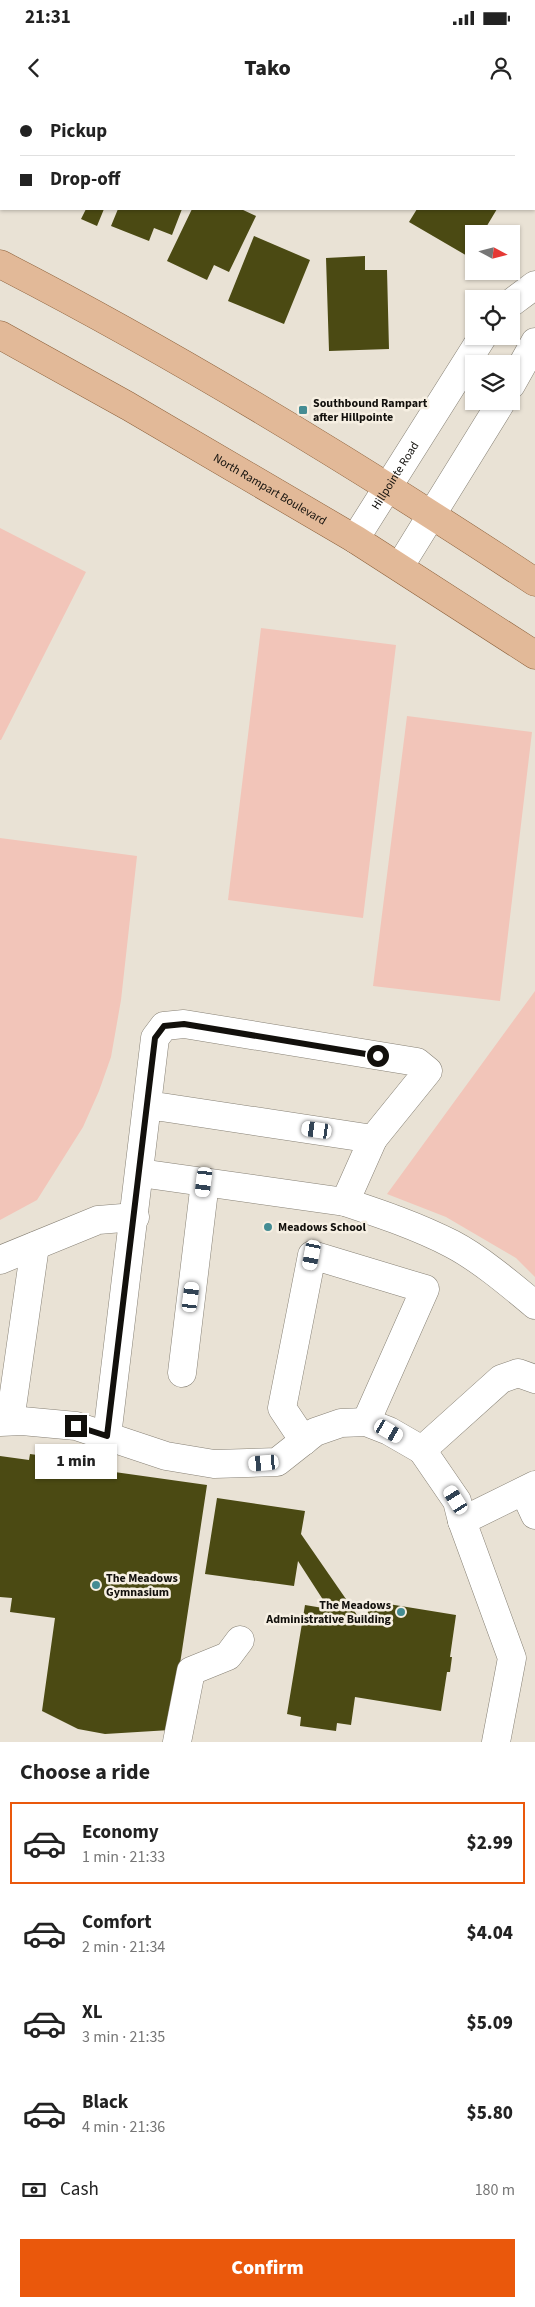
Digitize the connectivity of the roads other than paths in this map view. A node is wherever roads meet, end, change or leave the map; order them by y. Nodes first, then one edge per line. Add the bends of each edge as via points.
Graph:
1 (0, 264) edge
2 (535, 285) edge
3 (520, 297) edge
4 (0, 335) edge
5 (535, 342) edge
6 (476, 345) edge
7 (520, 369) edge
8 (496, 410) edge
9 (388, 486) junction
10 (432, 514) junction
11 (355, 539) junction
12 (400, 566) junction
13 (535, 582) edge
14 (535, 655) edge
15 (148, 1105) junction
16 (373, 1139) junction
17 (140, 1173) junction
18 (204, 1182) junction
19 (344, 1202) junction
20 (135, 1217) junction
21 (35, 1246) junction
22 (0, 1260) edge
23 (535, 1305) edge
24 (182, 1373) dead end
25 (535, 1379) edge
26 (5, 1422) edge
27 (366, 1422) junction
28 (107, 1436) junction
29 (304, 1442) junction
30 (422, 1450) junction
31 (529, 1488) edge
32 (535, 1515) edge
33 (462, 1521) junction
34 (240, 1640) dead end
35 (177, 1742) edge
36 (496, 1742) edge

1 - 9 main road via 161,351
2 - 3 street
4 - 11 main road, North Rampart Boulevard
5 - 7 street
6 - 9 street, Hillpointe Road
8 - 10 street
9 - 10 main road
9 - 11 street, Hillpointe Road
10 - 12 street
10 - 13 main road
11 - 12 main road, North Rampart Boulevard
12 - 14 main road, North Rampart Boulevard
15 - 16 street
15 - 16 street via 155,1038 164,1026 184,1024 417,1062 428,1071
15 - 17 street
16 - 19 street
17 - 18 street
17 - 20 street
18 - 19 street
18 - 24 street
19 - 23 street via 391,1217 453,1244
20 - 21 street via 98,1220
20 - 28 street
21 - 22 street
21 - 26 street
25 - 30 street via 518,1373 501,1379
26 - 28 street via 76,1426
27 - 29 street via 341,1423 316,1432
27 - 29 street via 425,1289 312,1255 282,1408
27 - 30 street
28 - 29 street via 166,1456 214,1464 277,1462
30 - 33 street via 456,1500
31 - 32 street
31 - 33 street
33 - 36 street via 512,1658
34 - 35 street via 228,1656 191,1671

